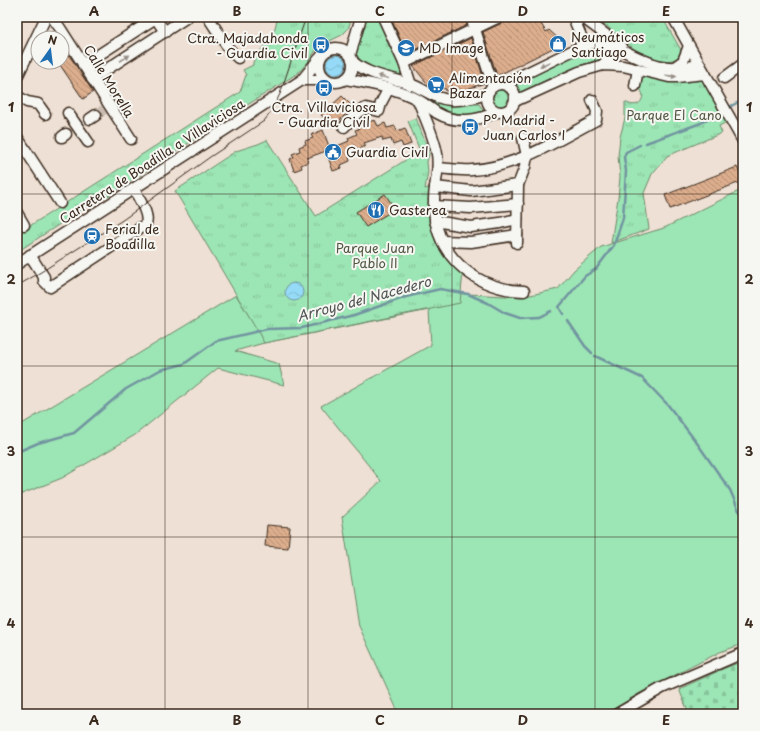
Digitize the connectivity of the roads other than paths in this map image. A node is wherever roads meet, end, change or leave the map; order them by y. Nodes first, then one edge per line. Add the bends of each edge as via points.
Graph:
1 (46, 17) edge
2 (52, 17) edge
3 (187, 17) edge
4 (208, 17) edge
5 (360, 17) edge
6 (383, 17) edge
7 (471, 17) edge
8 (499, 17) edge
9 (573, 17) edge
10 (582, 17) edge
11 (673, 17) edge
12 (475, 29) junction
13 (357, 30) junction
14 (165, 32) junction
15 (608, 44) junction
16 (584, 45) junction
17 (689, 46) junction
18 (338, 48) junction
19 (630, 54) junction
20 (238, 58) dead end
21 (319, 59) junction
22 (352, 59) junction
23 (404, 63) junction
24 (743, 64) edge
25 (83, 65) junction
26 (603, 65) junction
27 (673, 68) junction
28 (638, 69) junction
29 (702, 70) junction
30 (17, 77) edge
31 (724, 78) dead end
32 (92, 79) junction
33 (346, 79) junction
34 (302, 80) junction
35 (326, 80) junction
36 (504, 84) junction
37 (411, 85) junction
38 (493, 86) junction
39 (635, 86) dead end
40 (389, 88) junction
41 (486, 94) junction
42 (17, 96) edge
43 (418, 100) junction
44 (592, 100) dead end
45 (515, 101) junction
46 (68, 112) dead end
47 (496, 112) junction
48 (45, 114) dead end
49 (438, 114) junction
50 (344, 127) dead end
51 (429, 129) junction
52 (17, 137) edge
53 (523, 138) dead end
54 (130, 139) dead end
55 (743, 141) edge
56 (88, 142) dead end
57 (527, 156) junction
58 (438, 168) junction
59 (518, 185) junction
60 (435, 187) junction
61 (134, 189) junction
62 (60, 203) dead end
63 (518, 204) junction
64 (434, 206) junction
65 (17, 213) edge
66 (517, 219) junction
67 (435, 221) junction
68 (24, 225) dead end
69 (442, 241) junction
70 (30, 255) junction
71 (17, 264) edge
72 (524, 291) dead end
73 (743, 653) edge
74 (617, 714) edge

1 - 30 street
2 - 25 street, Calle Morella
3 - 14 street
4 - 20 street
5 - 13 street
6 - 23 street
7 - 12 street
8 - 12 street
9 - 16 street
10 - 19 street
11 - 17 street
12 - 23 street
12 - 38 street
13 - 18 street
13 - 22 street
14 - 25 street via 154,19
32 -> 14 street
15 - 16 street
15 - 19 street
15 - 26 street via 608,58
16 -> 36 street
17 - 27 street via 683,61
17 - 29 street
18 - 21 street via 326,51
18 - 22 street via 347,52
19 - 27 street via 656,66
21 - 34 street, Carretera de Boadilla a Villaviciosa
21 - 35 street via 318,66
22 - 33 street via 353,68
37 -> 22 street via 366,72
23 - 37 street
24 - 31 street
25 - 32 street, Calle Morella
26 - 28 street
26 - 45 street via 579,72
27 - 29 street
28 -> 29 street via 677,77
28 - 39 street
29 - 55 street
32 - 54 street, Calle Morella
33 - 35 street via 336,82
33 - 40 street
34 - 35 street
34 - 61 street, Carretera de Boadilla a Villaviciosa
36 - 38 street
36 - 45 street via 513,90
37 - 41 street via 449,100 469,99
38 - 41 street
40 - 43 street
40 - 50 street via 379,111 366,108 358,112
41 - 47 street via 488,105
42 - 48 street via 27,102 38,104
43 - 49 street
43 - 51 street
44 - 57 street via 597,112 596,120
45 - 47 street via 506,112
46 - 56 street
47 - 49 street via 470,120
49 - 51 street via 432,120
51 - 58 street via 435,141
52 - 62 street
53 - 57 street
57 - 58 street via 506,165 471,170
57 - 59 street
58 - 60 street
59 - 60 street via 471,191
59 - 63 street
60 - 64 street
61 - 70 street, Carretera de Boadilla a Villaviciosa
61 - 70 street via 147,215 146,224 50,287
63 - 64 street via 471,208
63 - 66 street
64 - 67 street
65 - 68 street
66 - 67 street via 471,227
66 - 69 street via 517,239
67 - 69 street
69 - 72 street via 454,259 474,277 497,288
70 - 71 street, Carretera de Boadilla a Villaviciosa
73 - 74 street via 662,688

